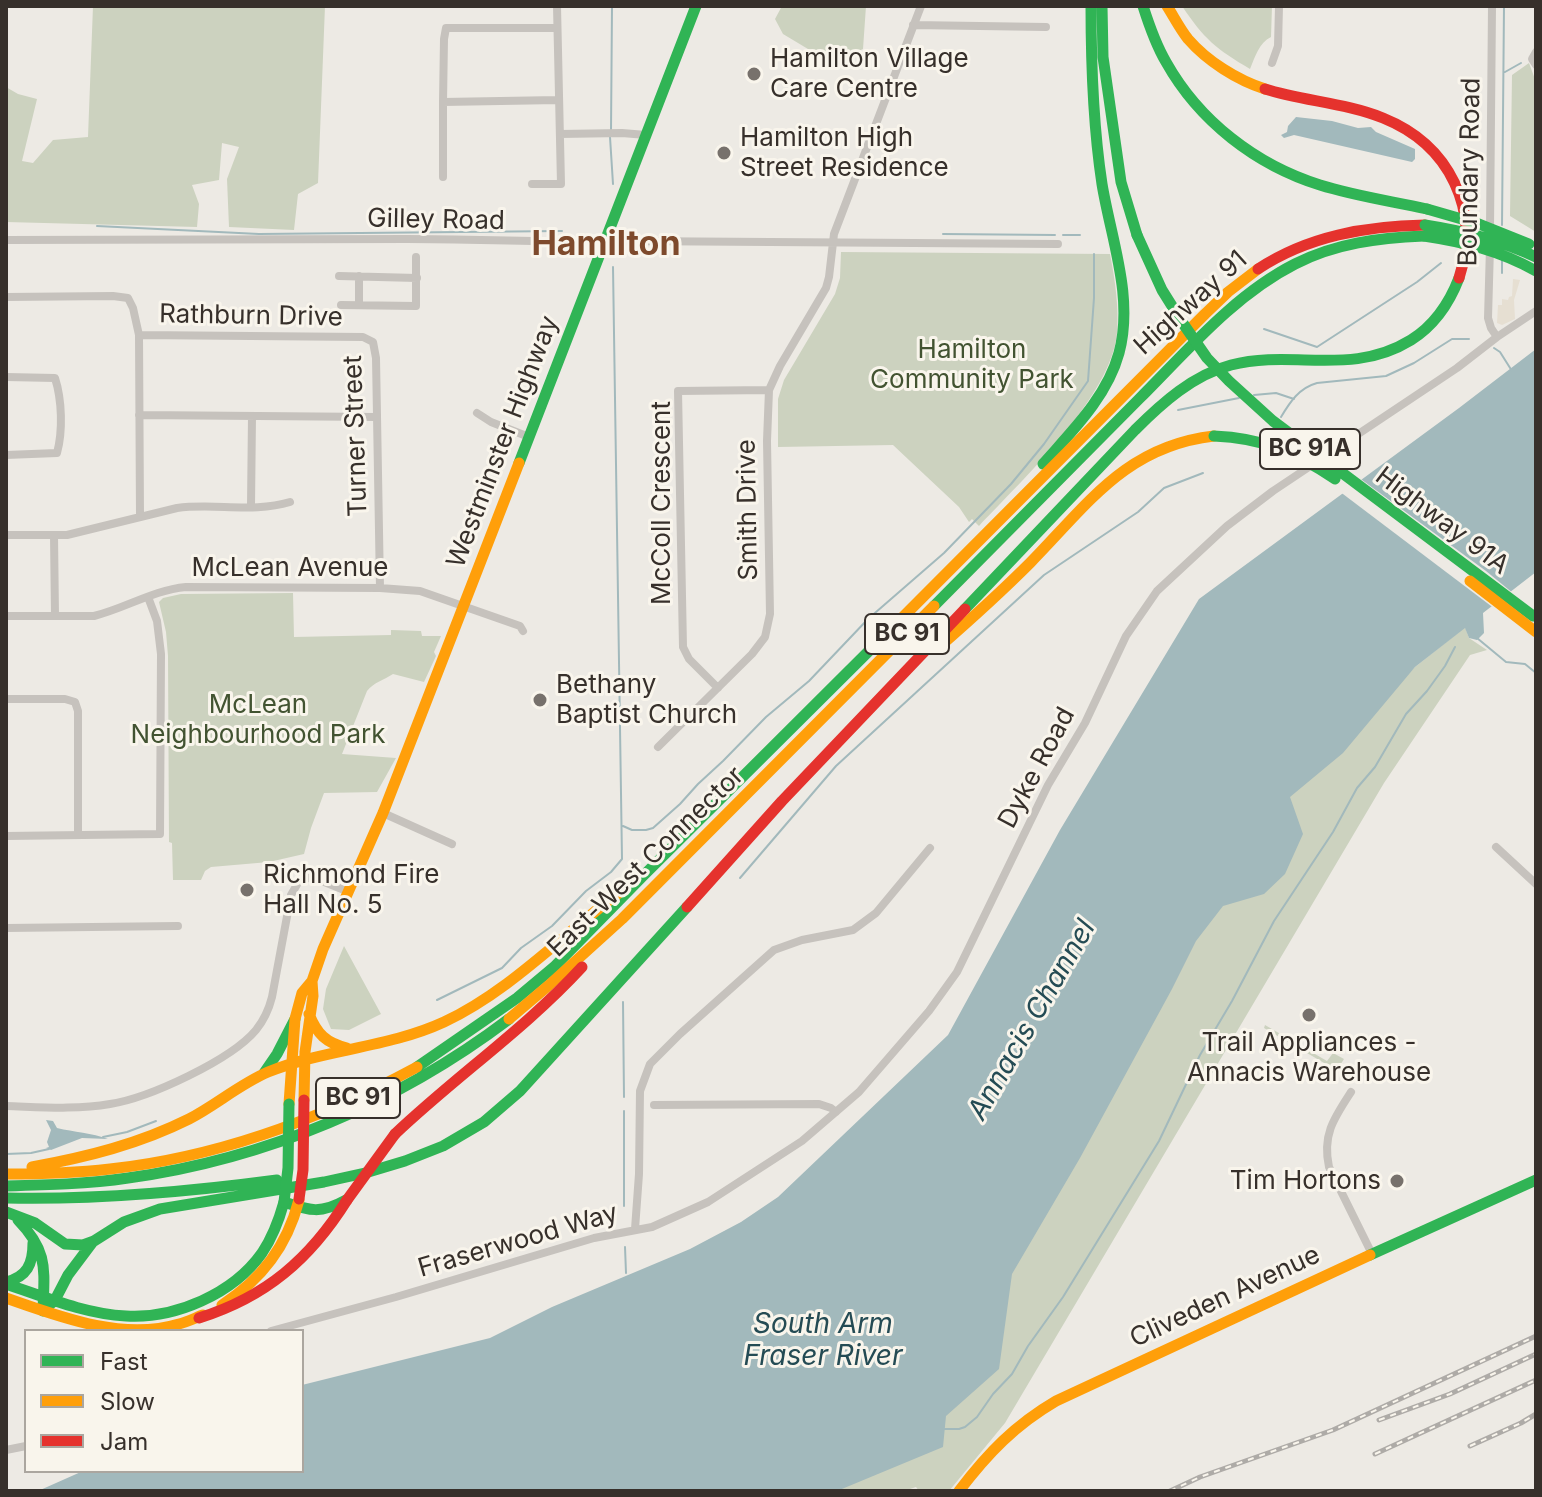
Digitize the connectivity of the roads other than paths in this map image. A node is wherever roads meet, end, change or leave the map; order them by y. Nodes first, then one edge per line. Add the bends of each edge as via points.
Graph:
1 (557, 6) edge
2 (696, 6) edge
3 (921, 6) edge
4 (1091, 6) edge
5 (1102, 6) edge
6 (1143, 6) edge
7 (1167, 6) edge
8 (1279, 6) edge
9 (1492, 6) edge
10 (913, 25) junction
11 (1046, 27) dead end
12 (557, 28) junction
13 (1536, 52) edge
14 (1272, 63) dead end
15 (1536, 65) edge
16 (558, 100) junction
17 (443, 102) junction
18 (560, 134) junction
19 (646, 135) junction
20 (443, 177) dead end
21 (532, 184) dead end
22 (1424, 231) junction
23 (6, 240) edge
24 (605, 241) junction
25 (832, 243) junction
26 (1058, 244) dead end
27 (1536, 248) edge
28 (416, 257) dead end
29 (1536, 257) edge
30 (1536, 271) edge
31 (339, 276) dead end
32 (359, 276) junction
33 (417, 278) junction
34 (6, 297) edge
35 (341, 305) dead end
36 (359, 305) junction
37 (1536, 311) edge
38 (139, 335) junction
39 (363, 337) joint
40 (1497, 337) junction
41 (1190, 348) joint
42 (6, 377) edge
43 (769, 390) junction
44 (477, 413) dead end
45 (139, 415) junction
46 (252, 416) junction
47 (376, 417) junction
48 (529, 437) junction
49 (6, 455) edge
50 (290, 502) dead end
51 (251, 506) junction
52 (140, 517) junction
53 (6, 535) edge
54 (54, 535) junction
55 (945, 574) junction
56 (380, 588) junction
57 (148, 597) junction
58 (463, 606) junction
59 (6, 616) edge
60 (55, 616) junction
61 (1536, 618) edge
62 (523, 631) dead end
63 (1536, 632) edge
64 (718, 688) junction
65 (6, 699) edge
66 (879, 699) junction
67 (658, 747) dead end
68 (383, 813) junction
69 (78, 835) junction
70 (6, 836) edge
71 (452, 844) dead end
72 (1496, 847) dead end
73 (930, 848) dead end
74 (643, 876) junction
75 (1536, 884) edge
76 (349, 892) junction
77 (622, 919) junction
78 (178, 926) dead end
79 (6, 928) edge
80 (312, 981) junction
81 (309, 1014) junction
82 (295, 1019) junction
83 (351, 1049) junction
84 (305, 1061) junction
85 (291, 1065) junction
86 (264, 1073) junction
87 (1351, 1092) dead end
88 (654, 1105) dead end
89 (6, 1106) edge
90 (836, 1112) junction
91 (416, 1156) junction
92 (6, 1173) edge
93 (1536, 1180) edge
94 (6, 1186) edge
95 (6, 1198) edge
96 (347, 1200) junction
97 (284, 1202) junction
98 (299, 1203) junction
99 (6, 1213) edge
100 (635, 1229) junction
101 (33, 1234) junction
102 (95, 1240) junction
103 (1372, 1254) junction
104 (6, 1283) edge
105 (6, 1298) edge
106 (49, 1298) junction
107 (43, 1311) junction
108 (199, 1318) junction
109 (278, 1329) edge
110 (959, 1491) edge

1 - 12 street
2 - 19 main road, Westminster Highway
3 - 10 street, Smith Drive
4 - 55 main road via 1094,122 1123,303 1119,353 1110,377 1079,422
5 - 61 main road, Highway 91A / BC 91A, bridge via 1103,57 1121,182 1162,290 1207,358 1273,421
6 - 27 main road, bridge via 1180,85 1234,141 1265,161 1338,190 1474,221
7 - 66 main road via 1191,42 1254,86 1365,111 1403,126 1435,152 1464,209 1466,250 1459,281 1440,315 1395,351 1341,362 1244,362 1213,372 1173,396
8 - 14 street
9 - 40 street, Boundary Road via 1488,318
10 - 11 street
10 - 25 street, Smith Drive
12 - 16 street
12 - 17 street via 446,28
13 - 15 street
16 - 17 street
16 - 18 street
17 - 20 street
18 - 19 street
18 - 21 street via 561,184
19 - 24 main road, Westminster Highway
22 - 29 main road, Highway 91 / BC 91, bridge via 1470,232
22 - 30 main road, Highway 91 / BC 91, bridge via 1489,249
22 - 41 main road, Highway 91 / BC 91 via 1361,241 1292,265 1246,295
22 - 55 main road, Highway 91 / BC 91 via 1394,225 1358,229 1326,236 1262,266 1211,308
23 - 24 street, Gilley Road
24 - 25 street, Gilley Road
24 - 48 main road, Westminster Highway
25 - 26 street, Gilley Road
25 - 43 street, Smith Drive via 826,288
28 - 33 street
31 - 32 street
32 - 33 street
32 - 36 street
33 - 36 street via 416,306
34 - 38 street via 128,298
35 - 36 street
37 - 40 street, Dyke Road
38 - 39 street, Rathburn Drive
38 - 45 street
39 - 47 street, Turner Street via 375,349
40 - 90 street, Dyke Road via 1241,515 1157,591 1126,636 957,972 859,1092
41 - 77 main road, East-West Connector / BC 91
42 - 49 street via 55,378 60,443 57,453
43 - 64 street, Smith Drive via 769,625 757,649
43 - 64 street, McColl Crescent via 678,391 683,647
44 - 48 street
45 - 46 street
45 - 52 street
46 - 47 street
46 - 51 street
47 - 56 street, Turner Street
48 - 58 main road, Westminster Highway
50 - 51 street
51 - 52 street via 193,506
52 - 54 street
53 - 54 street
54 - 60 street
55 - 74 main road, East-West Connector / BC 91
56 - 57 street, McLean Avenue via 186,587
56 - 58 street, McLean Avenue via 420,591
57 - 60 street, McLean Avenue via 94,616
57 - 69 street via 161,654 160,834
58 - 62 street, McLean Avenue
58 - 68 main road, Westminster Highway
59 - 60 street, McLean Avenue
63 - 66 main road, bridge via 1299,455 1269,442 1214,436 1160,449 1130,466 975,616
64 - 67 street, Smith Drive
65 - 69 street via 75,702
66 - 91 main road via 520,1091 477,1126
68 - 71 street
68 - 76 main road, Westminster Highway
69 - 70 street
72 - 75 street
73 - 100 street, Fraserwood Way via 876,913 853,930 774,950 650,1064 640,1091
74 - 83 main road via 472,1008 421,1031
74 - 92 main road, East-West Connector / BC 91 via 540,980 415,1068 345,1104 246,1141 174,1159 73,1173
76 - 80 main road, Westminster Highway
76 - 89 street via 312,877 299,881 291,895 268,1010 239,1046 173,1083 123,1102
77 - 94 main road, East-West Connector / BC 91 via 544,991 470,1047 399,1090 316,1129 174,1171 68,1185
77 - 96 main road, bridge via 538,1012 395,1134
78 - 79 street
80 - 81 main road, Westminster Highway
80 - 82 main road, Westminster Highway via 302,993
81 - 83 main road via 323,1040
81 - 84 main road, Westminster Highway
82 - 85 main road, Westminster Highway
82 - 86 main road
83 - 84 main road
84 - 85 main road
84 - 98 main road, Westminster Highway, bridge
85 - 86 main road
85 - 97 main road, Westminster Highway, bridge
86 - 92 main road via 151,1137
87 - 103 street via 1333,1121 1327,1156
88 - 90 street via 819,1104
90 - 100 street, Dyke Road via 802,1141 708,1202 652,1227
91 - 95 main road via 179,1192
91 - 102 main road via 340,1177 160,1209 116,1225
93 - 103 main road, Cliveden Avenue
96 - 98 main road via 321,1212
96 - 108 main road via 322,1237 280,1278 242,1302
97 - 98 main road
97 - 106 main road, Westminster Highway via 259,1257 236,1280 196,1303 127,1316
98 - 108 main road, Westminster Highway via 284,1243 260,1276
99 - 101 main road
99 - 102 main road via 35,1223 65,1244
100 - 109 street, Fraserwood Way
101 - 104 main road via 31,1266
101 - 106 main road
102 - 106 main road
103 - 110 main road, Cliveden Avenue via 1033,1413 997,1444
104 - 106 main road, Westminster Highway
105 - 107 main road, Westminster Highway
106 - 107 main road
107 - 108 main road, Westminster Highway via 115,1328 164,1327

